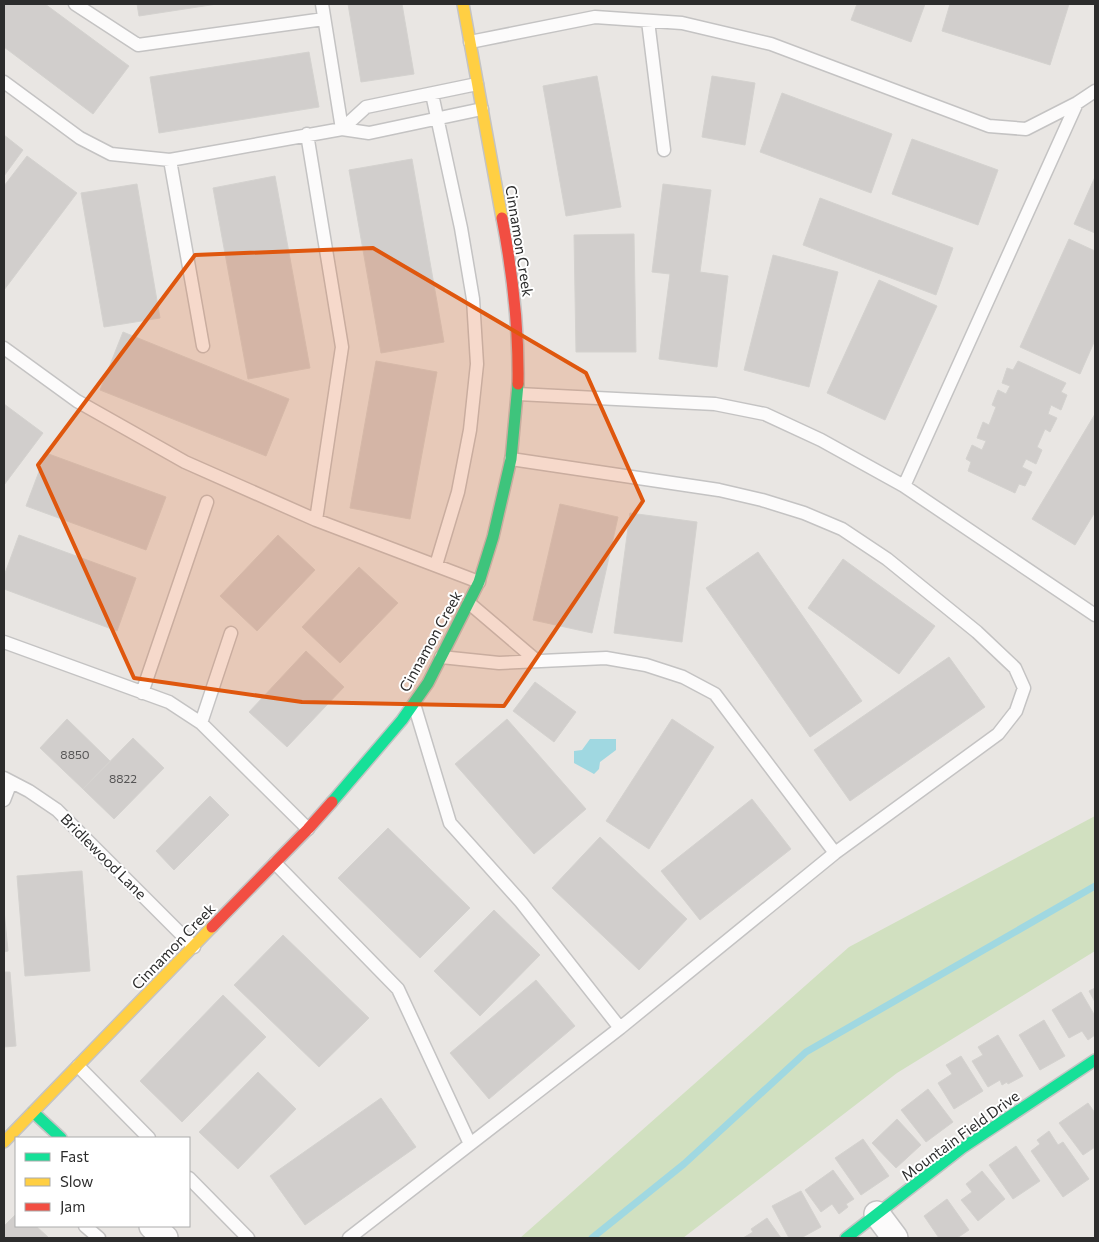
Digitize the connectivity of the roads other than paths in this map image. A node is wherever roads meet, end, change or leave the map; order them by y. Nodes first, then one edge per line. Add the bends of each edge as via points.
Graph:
1 (75, 4) edge
2 (322, 4) edge
3 (463, 4) edge
4 (324, 19) junction
5 (648, 21) junction
6 (470, 42) junction
7 (4, 82) edge
8 (477, 84) junction
9 (1095, 91) edge
10 (432, 94) junction
11 (1077, 104) junction
12 (482, 109) junction
13 (437, 119) junction
14 (342, 129) junction
15 (306, 134) junction
16 (664, 150) dead end
17 (170, 160) junction
18 (203, 346) dead end
19 (4, 348) edge
20 (518, 394) junction
21 (511, 459) junction
22 (904, 486) junction
23 (207, 502) dead end
24 (316, 520) junction
25 (436, 565) junction
26 (479, 582) junction
27 (469, 603) junction
28 (1095, 615) edge
29 (231, 633) dead end
30 (4, 642) edge
31 (441, 657) junction
32 (537, 661) junction
33 (142, 693) junction
34 (414, 703) junction
35 (201, 723) junction
36 (7, 780) edge
37 (4, 800) edge
38 (308, 829) junction
39 (835, 853) junction
40 (275, 863) junction
41 (194, 947) junction
42 (620, 1028) junction
43 (1095, 1060) edge
44 (78, 1066) junction
45 (33, 1112) junction
46 (60, 1137) edge
47 (148, 1137) edge
48 (4, 1142) edge
49 (470, 1144) junction
50 (190, 1179) edge
51 (877, 1214) junction
52 (86, 1227) edge
53 (153, 1227) edge
54 (99, 1238) edge
55 (165, 1238) edge
56 (248, 1238) edge
57 (348, 1238) edge
58 (846, 1238) edge
59 (895, 1238) edge

1 - 4 lane via 138,44
2 - 4 lane
3 - 6 street, Cinnamon Creek
4 - 14 lane
5 - 6 lane via 595,17
5 - 11 lane via 682,23 771,44 989,126 1026,129
5 - 16 lane
6 - 8 street, Cinnamon Creek
7 - 17 lane via 80,138 111,154
8 - 10 lane
8 - 12 street, Cinnamon Creek
9 - 11 lane
10 - 13 lane
10 - 14 lane via 366,107
11 - 22 lane
12 - 13 lane
12 - 20 street, Cinnamon Creek via 513,276 519,344
13 - 14 lane via 369,133
13 - 25 lane via 474,300 477,364 470,430 458,492
14 - 15 lane
15 - 17 lane
15 - 24 lane via 342,347
17 - 18 lane
19 - 24 lane via 77,401 185,462
20 - 21 street, Cinnamon Creek
20 - 22 lane via 715,404 765,414 821,440
21 - 26 street, Cinnamon Creek
21 - 39 lane via 719,490 819,519 842,529 887,559 977,632 1015,668 1024,688 1016,711 998,734
22 - 28 lane
23 - 33 lane
24 - 25 lane
25 - 26 lane
26 - 27 street, Cinnamon Creek
27 - 31 street, Cinnamon Creek
27 - 32 lane
29 - 35 lane
30 - 33 lane
31 - 32 lane via 499,664
31 - 34 street, Cinnamon Creek
32 - 39 lane via 606,658 646,665 683,677 715,694
33 - 35 lane via 169,702
34 - 38 street, Cinnamon Creek via 371,758
34 - 42 lane via 450,823 520,902
35 - 38 lane
36 - 37 lane
36 - 41 lane, Bridlewood Lane via 57,810
38 - 40 street, Cinnamon Creek
39 - 42 lane
40 - 41 street, Cinnamon Creek
40 - 49 lane via 398,989
41 - 44 street, Cinnamon Creek
42 - 49 lane
43 - 51 street, Mountain Field Drive via 962,1148
44 - 45 street, Cinnamon Creek
44 - 47 lane
45 - 46 street
45 - 48 street, Cinnamon Creek
49 - 57 lane
50 - 56 lane
51 - 58 street, Mountain Field Drive
51 - 59 street
52 - 54 lane
53 - 55 street

